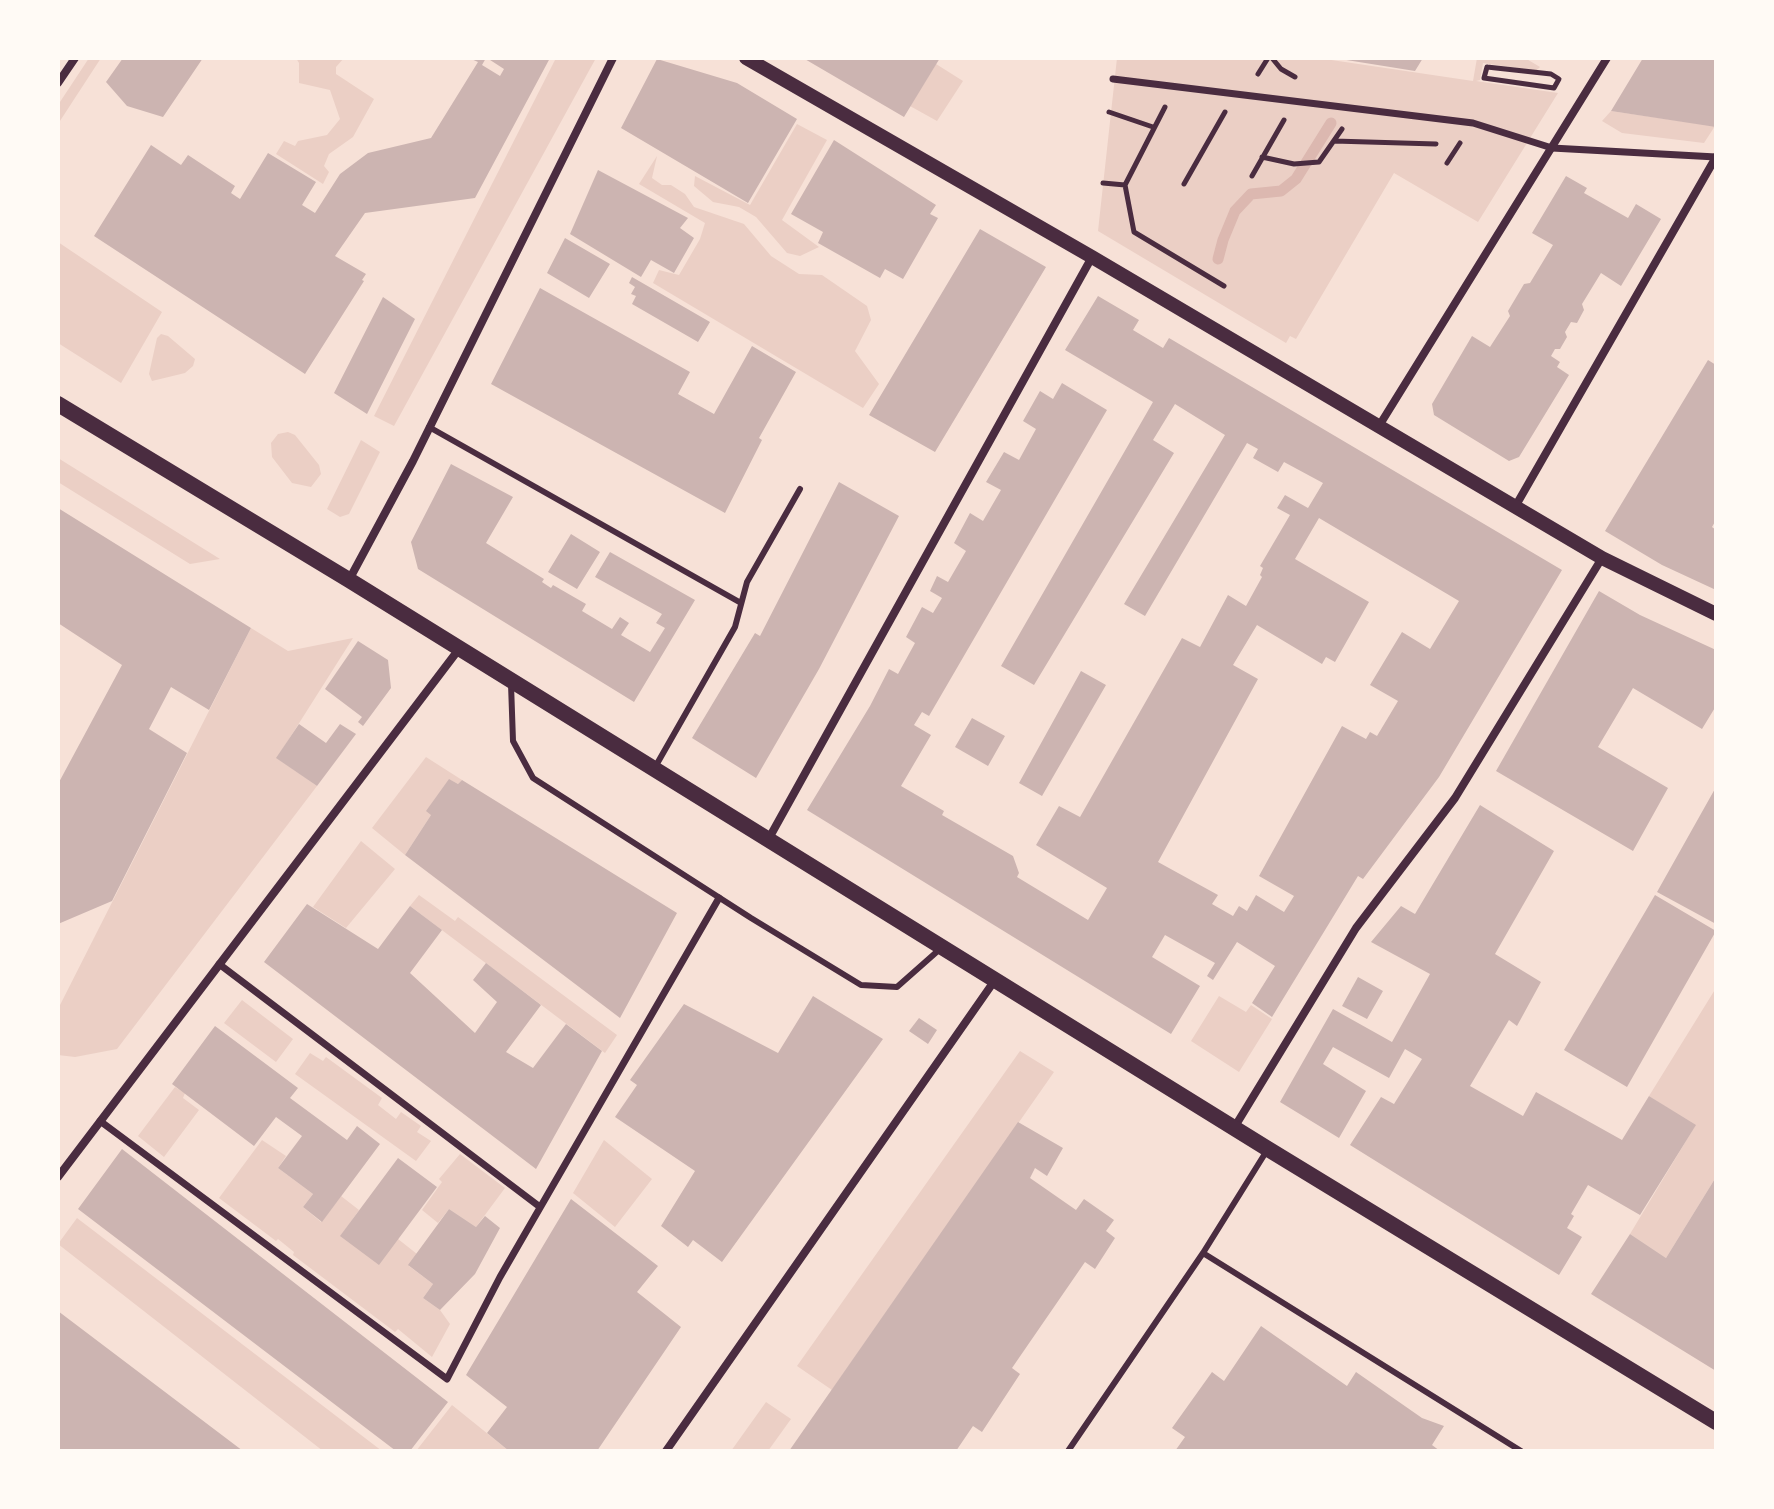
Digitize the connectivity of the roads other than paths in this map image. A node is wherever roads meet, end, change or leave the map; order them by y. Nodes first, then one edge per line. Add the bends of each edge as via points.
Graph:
1 (75, 58) edge
2 (613, 58) edge
3 (746, 58) edge
4 (1607, 58) edge
5 (1113, 79) dead end
6 (58, 83) edge
7 (1552, 148) junction
8 (1716, 157) edge
9 (1092, 257) junction
10 (58, 404) edge
11 (1379, 426) junction
12 (429, 427) junction
13 (800, 489) dead end
14 (1515, 507) junction
15 (1602, 558) junction
16 (349, 580) junction
17 (741, 603) junction
18 (1716, 614) edge
19 (459, 648) junction
20 (511, 680) junction
21 (654, 769) junction
22 (768, 840) junction
23 (719, 898) junction
24 (942, 947) junction
25 (219, 964) junction
26 (995, 980) junction
27 (100, 1121) junction
28 (1234, 1128) junction
29 (1268, 1149) junction
30 (58, 1177) edge
31 (540, 1207) junction
32 (1203, 1253) junction
33 (1716, 1422) edge
34 (666, 1451) edge
35 (1068, 1451) edge
36 (1521, 1451) edge

1 - 6 street
2 - 12 street
3 - 9 street
4 - 7 street
5 - 7 street via 1473,123
7 - 8 street
7 - 11 street
8 - 14 street
9 - 11 street
9 - 22 street
10 - 16 main road
11 - 14 street
12 - 16 street
12 - 17 lane
13 - 17 lane via 747,582
14 - 15 street
15 - 18 street
15 - 28 street via 1455,798 1356,928
16 - 19 main road
17 - 21 lane via 735,627
19 - 20 main road
19 - 25 street
20 - 21 main road
20 - 23 lane via 513,741 533,778
21 - 22 main road
22 - 24 main road
23 - 24 lane via 861,985 897,987
23 - 31 street
24 - 26 main road
25 - 27 street
25 - 31 street
26 - 28 main road
26 - 34 street
27 - 30 street
27 - 31 street via 447,1379
28 - 29 main road
29 - 32 lane
29 - 33 main road
32 - 35 lane
32 - 36 lane

